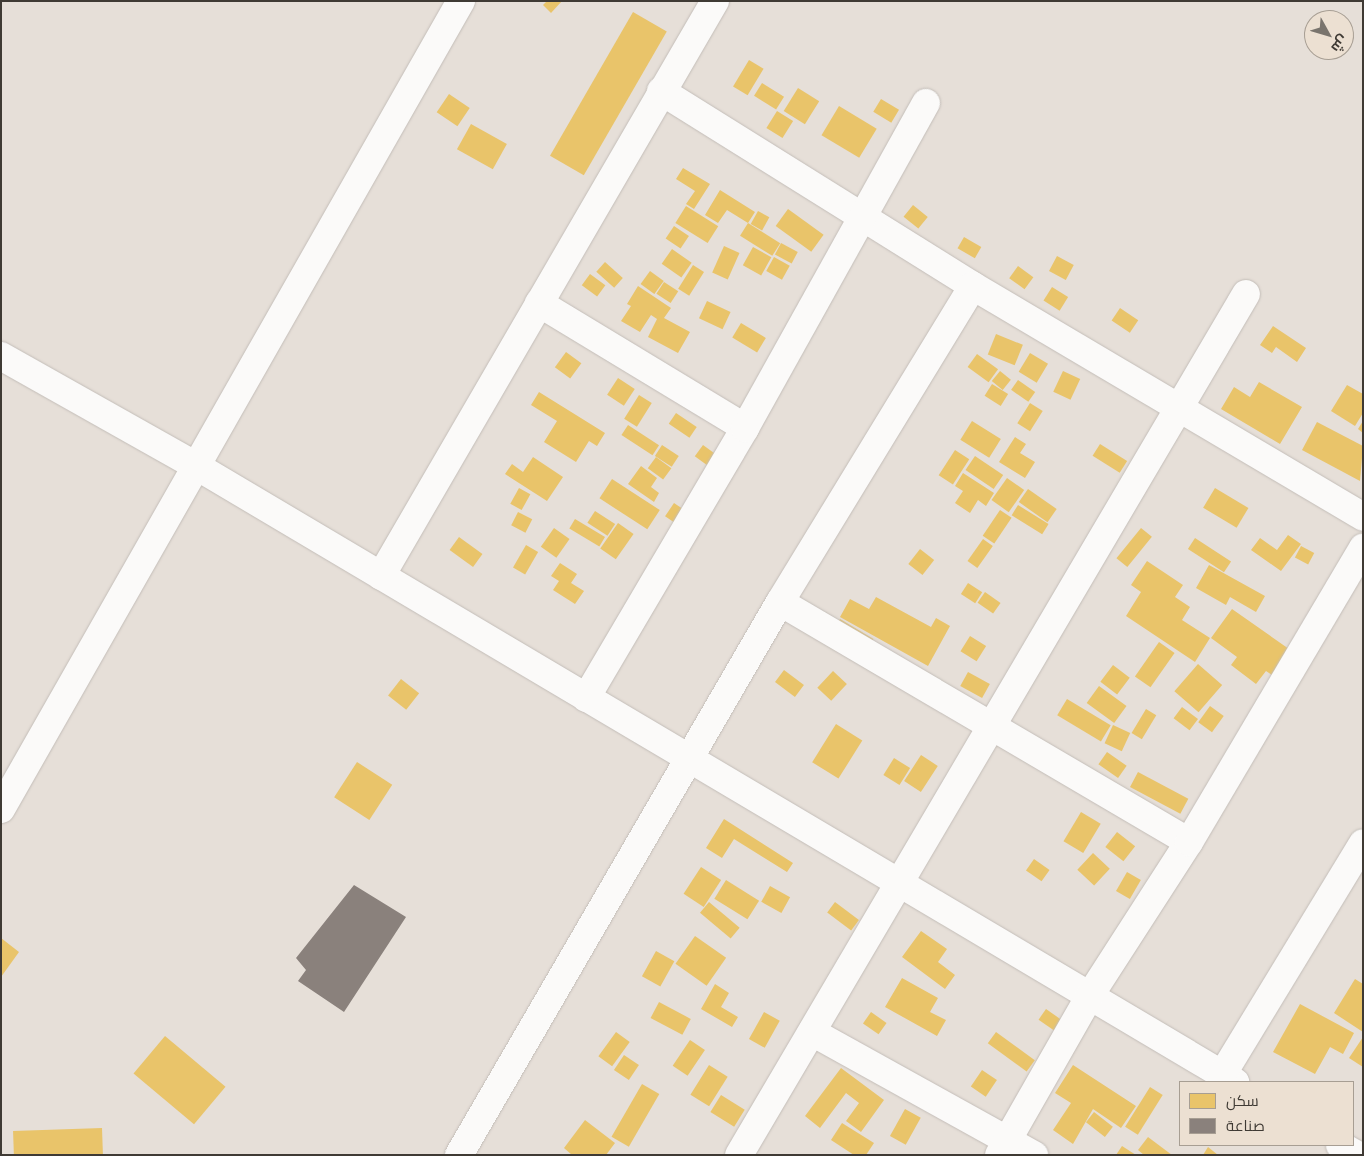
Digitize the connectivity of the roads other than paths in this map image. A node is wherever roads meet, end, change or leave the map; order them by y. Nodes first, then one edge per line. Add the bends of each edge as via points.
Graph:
1 (461, 1) edge
2 (715, 1) edge
3 (662, 91) junction
4 (926, 103) dead end
5 (864, 218) junction
6 (973, 286) junction
7 (1246, 294) dead end
8 (539, 303) junction
9 (1, 356) edge
10 (1179, 406) junction
11 (745, 428) junction
12 (198, 467) junction
13 (1363, 517) edge
14 (1363, 548) edge
15 (381, 576) junction
16 (780, 602) junction
17 (586, 698) junction
18 (993, 726) junction
19 (689, 758) junction
20 (1, 809) edge
21 (1189, 842) junction
22 (1363, 843) edge
23 (898, 883) junction
24 (1090, 996) junction
25 (812, 1032) junction
26 (1229, 1078) edge
27 (1342, 1146) edge
28 (1004, 1147) edge
29 (459, 1155) edge
30 (739, 1155) edge
31 (1034, 1155) edge
32 (1357, 1155) edge

1 - 12 street
2 - 3 street
3 - 5 street
3 - 8 street
4 - 5 street
5 - 6 street
5 - 11 street
6 - 10 street
6 - 16 street
7 - 10 street
8 - 11 street
8 - 15 street
9 - 12 street
10 - 13 street
10 - 18 street
11 - 17 street
12 - 15 street
12 - 20 street
14 - 21 street
15 - 17 street
16 - 18 street
16 - 19 street
17 - 19 street
18 - 21 street
18 - 23 street
19 - 23 street
19 - 29 street
21 - 24 street
22 - 26 street
23 - 24 street
23 - 25 street
24 - 26 street
24 - 28 street
25 - 28 street
25 - 30 street
27 - 32 street
28 - 31 street

